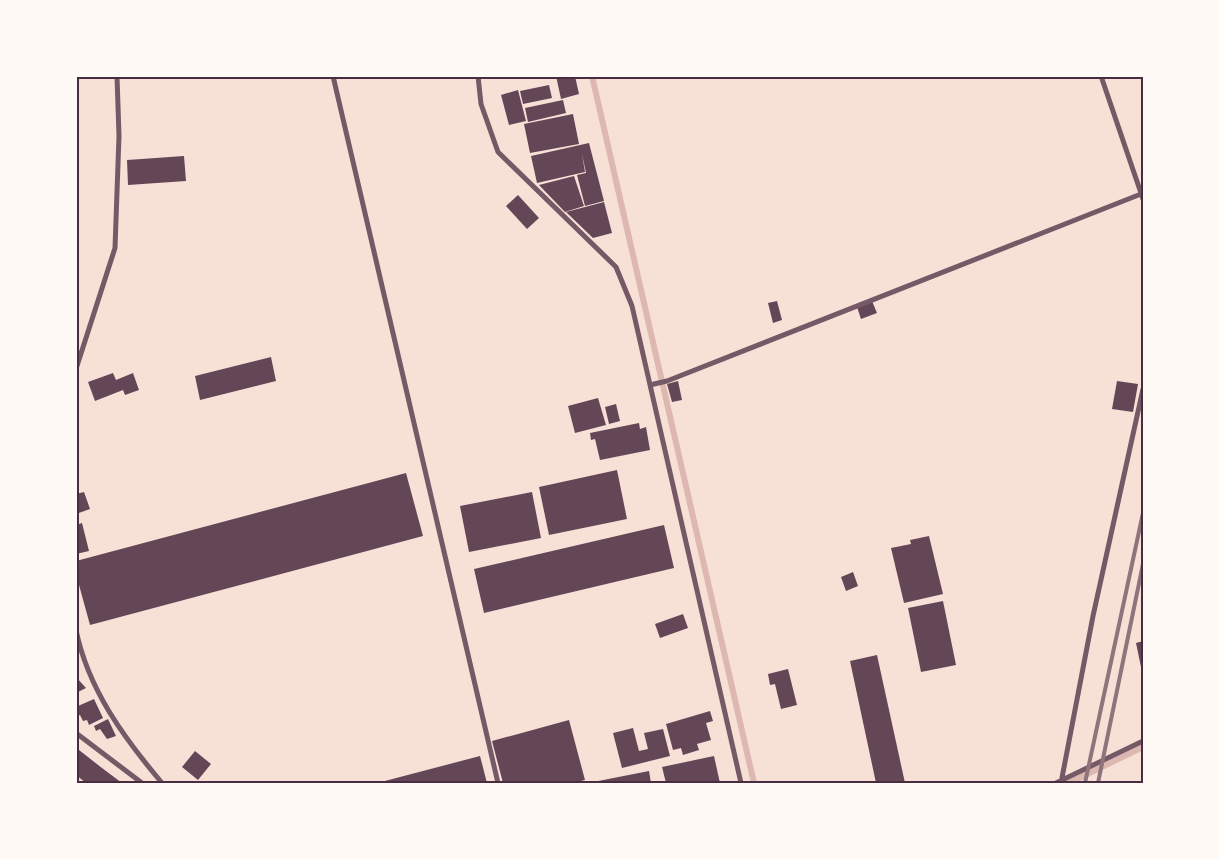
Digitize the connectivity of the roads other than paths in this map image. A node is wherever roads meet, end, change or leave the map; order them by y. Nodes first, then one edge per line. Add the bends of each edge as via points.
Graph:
1 (117, 76) edge
2 (333, 76) edge
3 (478, 76) edge
4 (1100, 76) edge
5 (1142, 196) edge
6 (76, 369) edge
7 (650, 385) junction
8 (1143, 389) edge
9 (76, 630) edge
10 (76, 733) edge
11 (1143, 741) edge
12 (1060, 782) edge
13 (142, 783) edge
14 (162, 783) edge
15 (498, 783) edge
16 (741, 783) edge

1 - 6 street via 119,136 115,248
2 - 15 street
3 - 7 street via 482,104 498,152 616,267 632,306
4 - 5 street
5 - 7 street
7 - 16 street
8 - 12 street
9 - 14 street via 80,650 108,712
10 - 13 street
11 - 12 street

